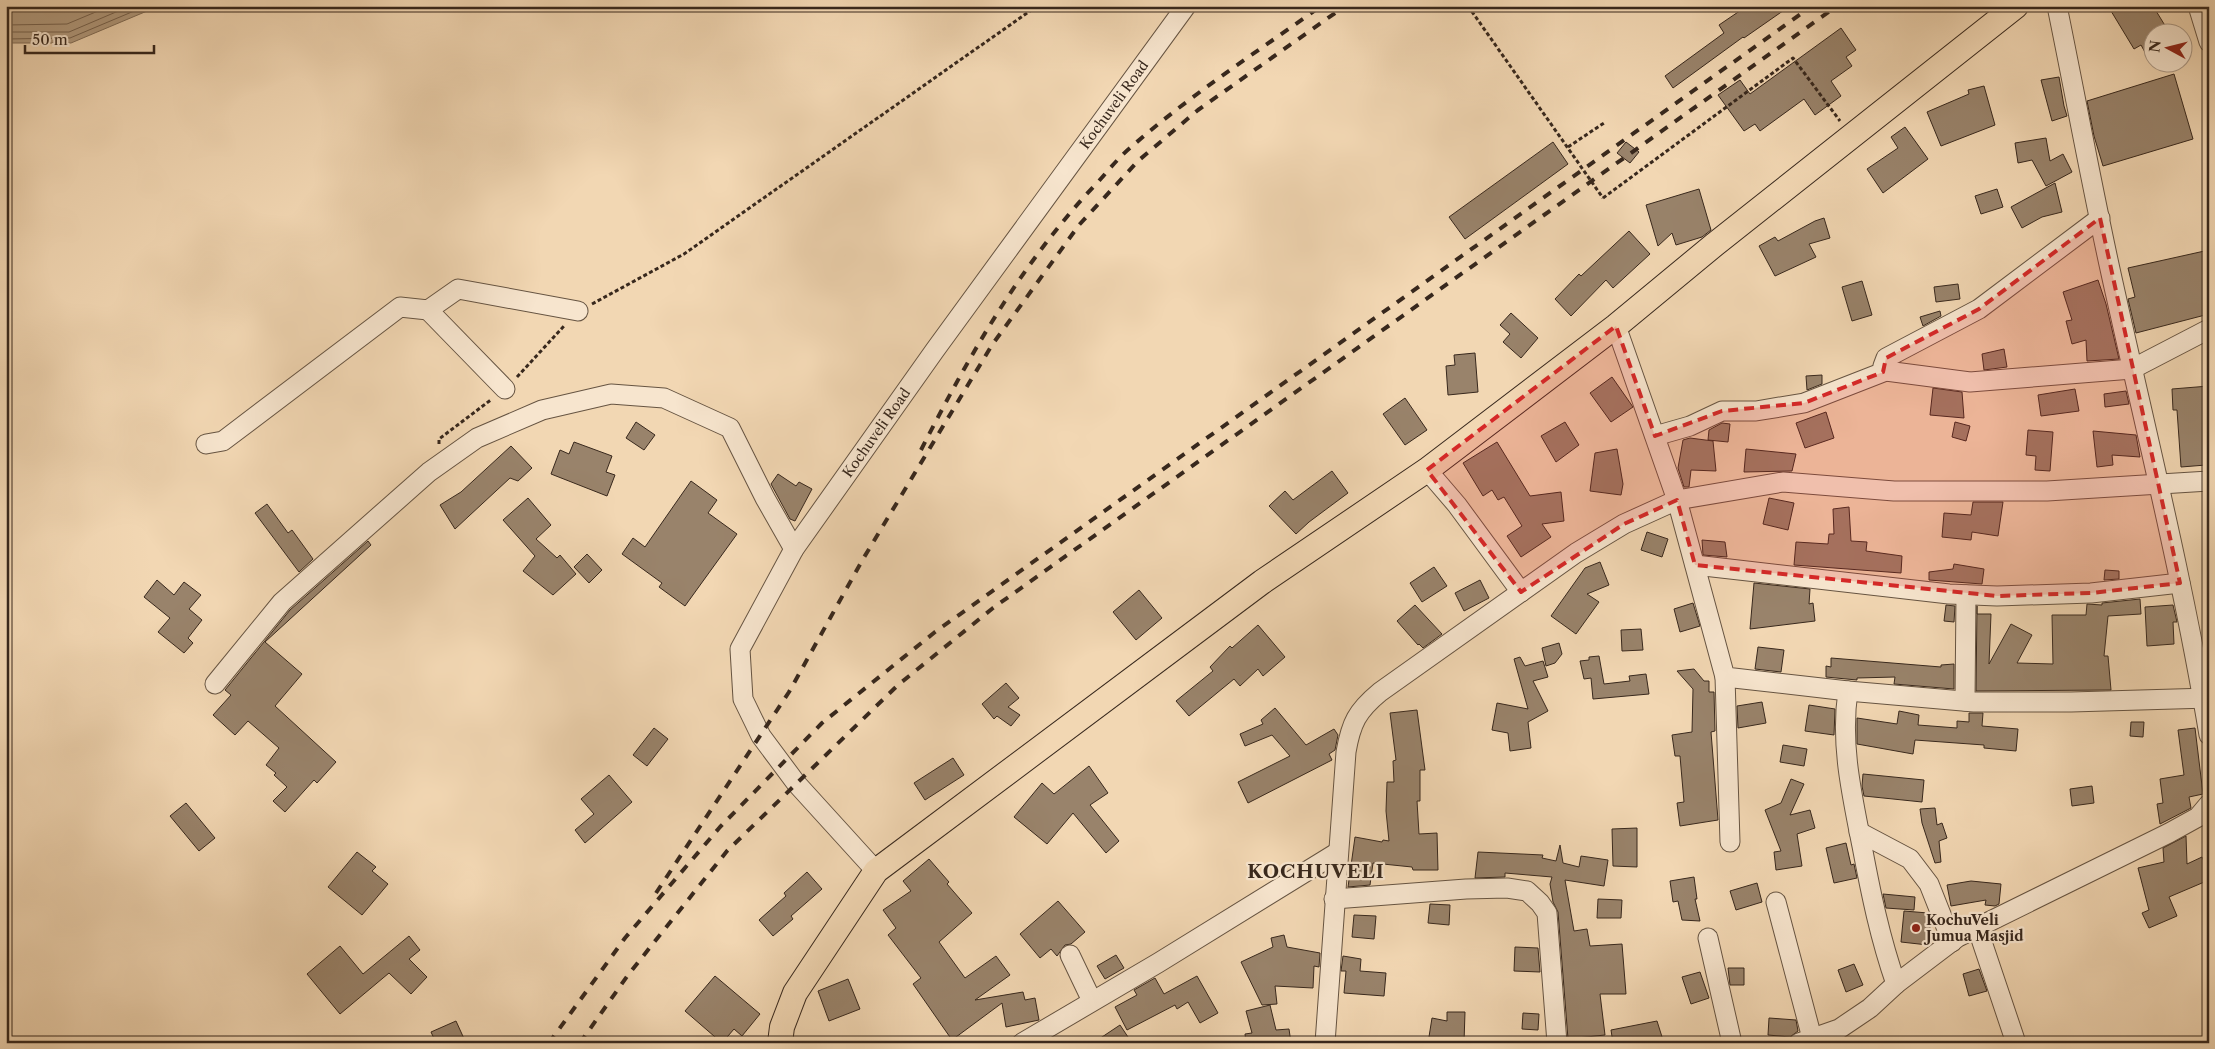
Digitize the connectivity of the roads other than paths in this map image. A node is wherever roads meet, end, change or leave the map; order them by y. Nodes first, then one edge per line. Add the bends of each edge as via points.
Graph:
1 (1186, 6) edge
2 (2016, 6) edge
3 (2057, 6) edge
4 (2198, 6) edge
5 (2209, 42) edge
6 (2100, 218) junction
7 (428, 310) junction
8 (578, 312) road end
9 (1616, 326) junction
10 (2209, 329) edge
11 (2132, 369) junction
12 (1886, 371) junction
13 (505, 389) road end
14 (1655, 436) junction
15 (206, 444) dead end
16 (1426, 470) junction
17 (2209, 481) edge
18 (2159, 484) junction
19 (1677, 500) junction
20 (794, 549) junction
21 (1696, 565) junction
22 (2180, 583) junction
23 (1521, 592) junction
24 (1966, 595) junction
25 (1725, 677) junction
26 (215, 684) dead end
27 (1848, 691) junction
28 (2206, 699) edge
29 (1965, 701) junction
30 (2209, 735) edge
31 (2209, 804) edge
32 (1859, 832) junction
33 (1730, 842) dead end
34 (1338, 852) junction
35 (876, 872) junction
36 (1334, 899) junction
37 (1776, 902) dead end
38 (1977, 927) junction
39 (1708, 938) dead end
40 (1952, 942) junction
41 (1070, 956) dead end
42 (1896, 984) junction
43 (1092, 1001) junction
44 (1805, 1040) edge
45 (780, 1043) edge
46 (1022, 1043) edge
47 (1325, 1043) edge
48 (1557, 1043) edge
49 (1732, 1043) edge
50 (2016, 1043) edge

1 - 20 street, Kochuveli Road
2 - 9 main road
3 - 6 street
4 - 5 street
6 - 11 street
6 - 12 street via 1979,308 1886,358 1883,366
7 - 8 street via 458,289
7 - 13 street
7 - 15 street via 400,307 223,441
9 - 14 street
9 - 16 main road
10 - 11 street
11 - 12 street via 1970,382
11 - 18 street
12 - 14 street via 1804,403 1756,411 1722,411 1690,426
14 - 19 street
16 - 23 street
16 - 35 main road via 1262,582
17 - 18 street
18 - 19 street via 2047,491 1894,491 1784,482
18 - 22 street
19 - 21 street
19 - 23 street via 1624,524
20 - 26 street via 730,428 664,398 611,394 542,410 477,438 429,472 282,602
20 - 35 street, Kochuveli Road via 740,649 744,699 761,736 796,783
21 - 24 street
21 - 25 street
22 - 24 street via 2091,593
22 - 28 street
23 - 34 street via 1380,692 1356,715 1346,752
24 - 29 street
25 - 27 street
25 - 33 street
27 - 29 street
27 - 32 street via 1844,715 1845,749
28 - 29 street
28 - 30 street
31 - 38 street via 2198,816 2169,833
32 - 40 street via 1910,859 1929,884
32 - 42 street via 1882,943
34 - 36 street
34 - 43 street
35 - 45 main road via 795,993 782,1027
36 - 47 street
36 - 48 street via 1466,889 1526,891 1540,902 1547,913
37 - 44 street
38 - 40 street
38 - 50 street
39 - 49 street
40 - 42 street
41 - 43 street
42 - 44 street via 1870,1008 1839,1029
43 - 46 street

